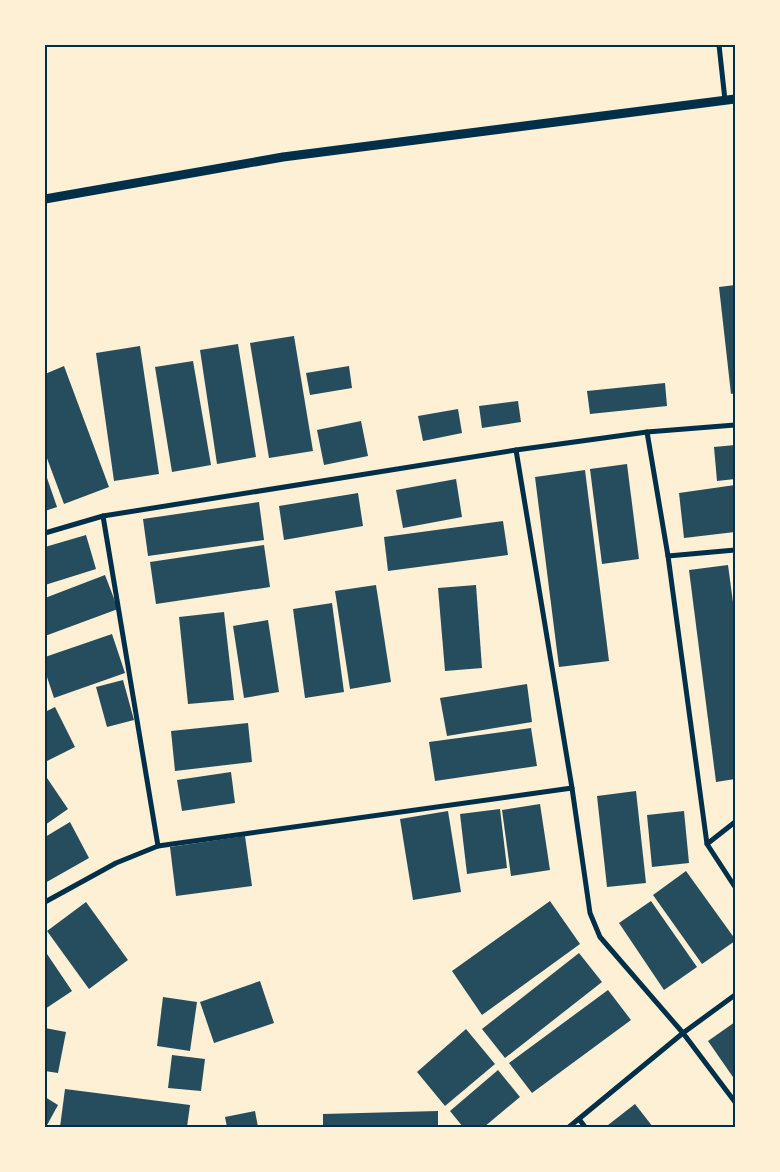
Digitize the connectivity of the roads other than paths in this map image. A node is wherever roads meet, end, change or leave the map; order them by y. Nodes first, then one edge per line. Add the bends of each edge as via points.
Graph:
1 (719, 45) edge
2 (735, 99) edge
3 (725, 100) junction
4 (45, 198) edge
5 (735, 425) edge
6 (646, 432) junction
7 (516, 450) junction
8 (103, 516) junction
9 (45, 533) edge
10 (735, 550) edge
11 (668, 556) junction
12 (572, 788) junction
13 (735, 822) edge
14 (707, 844) junction
15 (158, 846) junction
16 (735, 887) edge
17 (45, 902) edge
18 (735, 995) edge
19 (683, 1034) junction
20 (735, 1102) edge
21 (579, 1119) junction
22 (568, 1127) edge
23 (585, 1127) edge

1 - 3 street
2 - 3 street
3 - 4 street via 283,157
5 - 6 street
6 - 7 street
6 - 11 street
7 - 8 street
7 - 12 street
8 - 9 street
8 - 15 street
10 - 11 street
11 - 14 street
12 - 15 street
12 - 19 street via 590,913 600,937
13 - 14 street
14 - 16 street
15 - 17 street via 116,862
18 - 19 street
19 - 20 street
19 - 21 street
21 - 22 street
21 - 23 street

